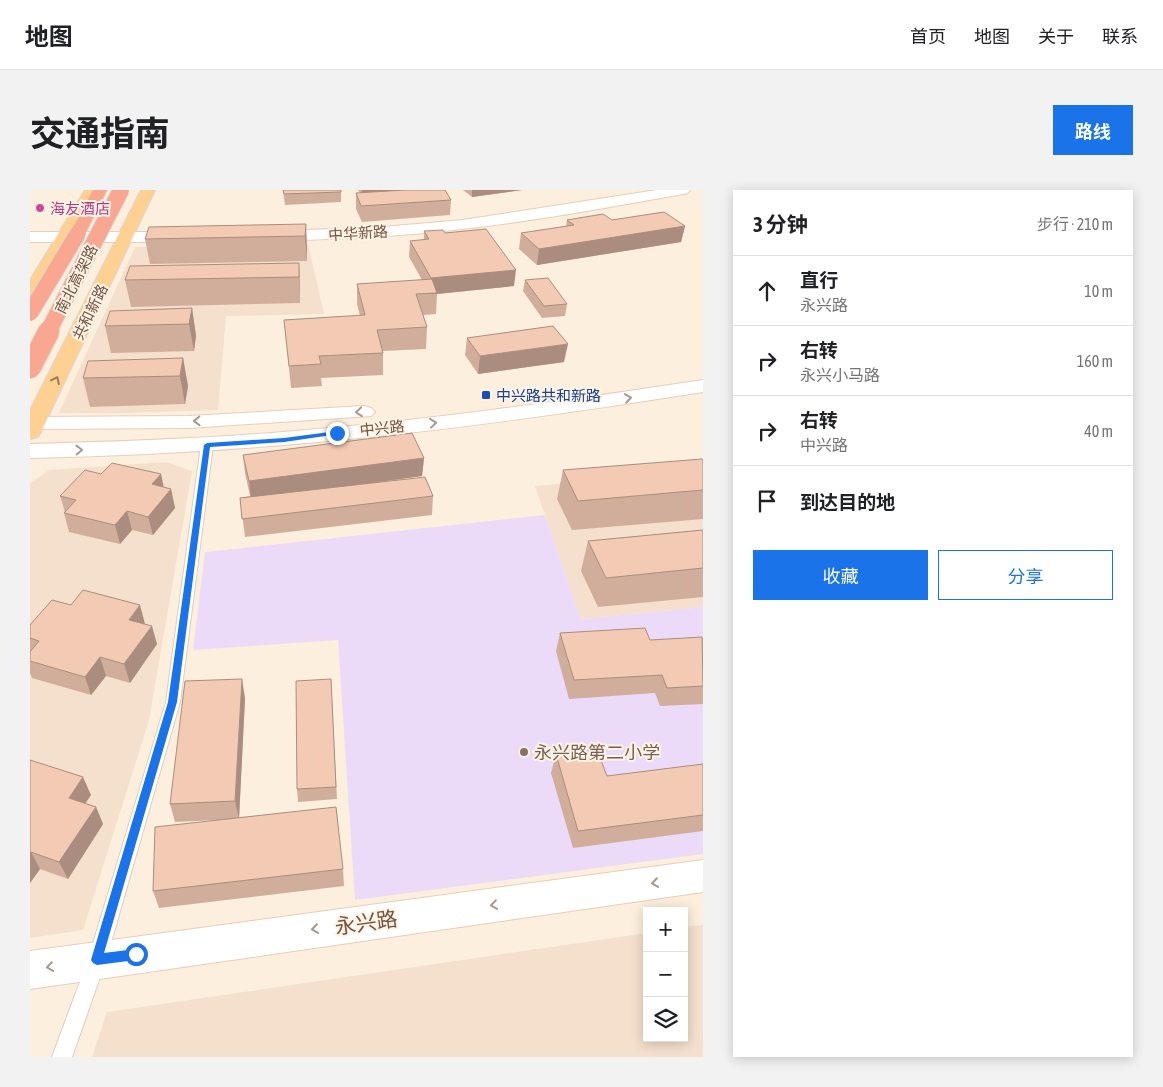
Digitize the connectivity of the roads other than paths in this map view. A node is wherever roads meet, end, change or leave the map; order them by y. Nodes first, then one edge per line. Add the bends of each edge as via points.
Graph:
1 (75, 190) edge
2 (92, 190) edge
3 (100, 190) edge
4 (121, 190) edge
5 (148, 190) edge
6 (683, 190) edge
7 (72, 235) junction
8 (254, 236) edge
9 (195, 237) edge
10 (126, 238) junction
11 (39, 241) edge
12 (30, 296) edge
13 (30, 313) edge
14 (30, 368) edge
15 (703, 370) edge
16 (703, 386) edge
17 (32, 426) edge
18 (207, 445) junction
19 (30, 451) edge
20 (703, 876) edge
21 (97, 960) junction
22 (30, 970) edge
23 (62, 1057) edge

1 - 11 main road
2 - 7 main road
3 - 7 highway, 南北高架路
4 - 14 highway, 南北高架路, bridge
5 - 10 main road, 共和新路
6 - 8 main road, 中华新路 via 433,228
7 - 10 main road
7 - 11 main road
7 - 12 highway, bridge
7 - 13 highway, 南北高架路, bridge
9 - 10 main road
17 -> 10 main road, 共和新路
15 -> 17 main road, 中兴路 via 489,400 332,414
18 -> 16 main road, 中兴路 via 284,440 497,416
19 -> 18 main road, 中兴路
18 - 21 lane via 173,702
20 -> 21 main road, 永兴路
21 -> 22 main road, 永兴路
21 - 23 lane

